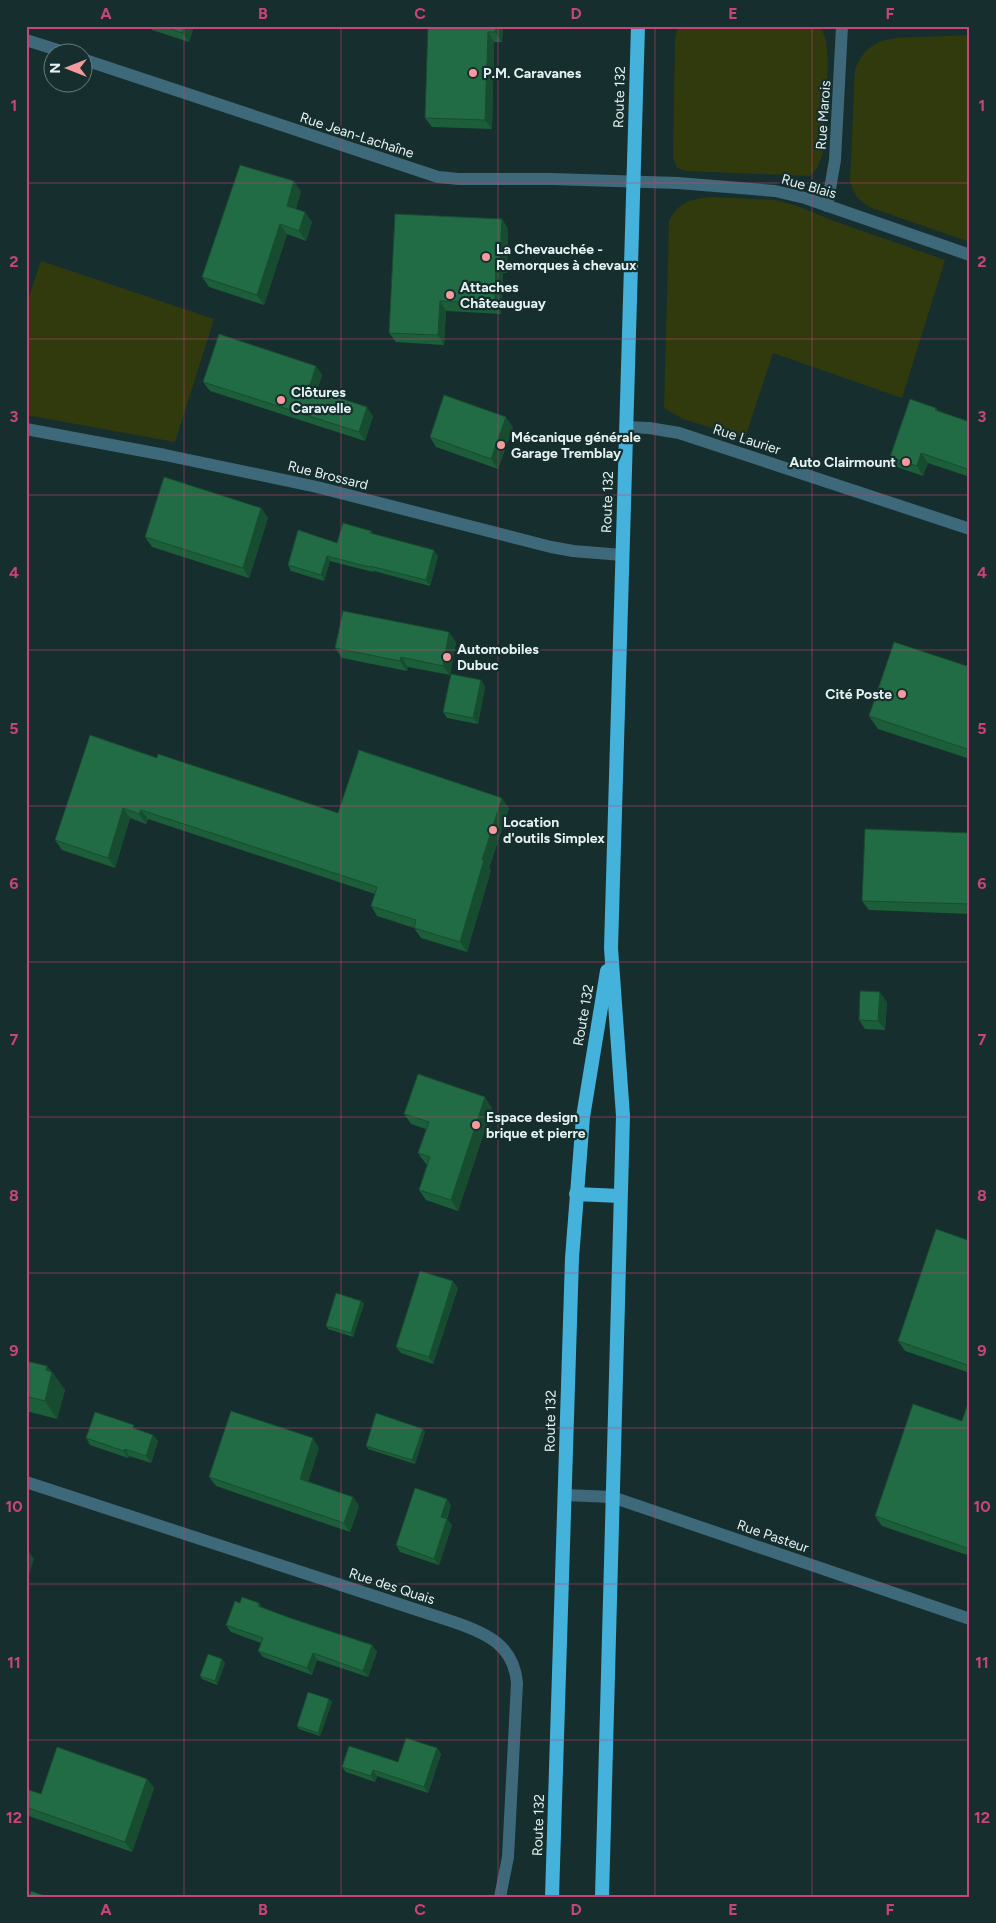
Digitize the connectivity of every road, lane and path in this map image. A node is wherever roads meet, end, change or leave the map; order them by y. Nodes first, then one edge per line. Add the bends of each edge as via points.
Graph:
1 (638, 26) edge
2 (842, 26) edge
3 (26, 40) edge
4 (42, 45) edge
5 (92, 62) edge
6 (633, 182) junction
7 (827, 206) junction
8 (970, 255) edge
9 (626, 427) junction
10 (26, 430) edge
11 (970, 529) edge
12 (622, 555) junction
13 (611, 948) junction
14 (576, 1194) junction
15 (620, 1196) junction
16 (26, 1482) edge
17 (565, 1495) junction
18 (612, 1497) junction
19 (970, 1619) edge
20 (500, 1897) edge
21 (552, 1897) edge
22 (602, 1897) edge

1 - 6 highway, Route 132
2 - 7 street, Rue Marois via 835,160
3 - 4 street
5 - 6 street, Rue Jean-Lachaîne via 438,177
6 - 7 street, Rue Blais via 766,190
6 - 9 highway, Route 132
7 - 8 street, Rue Blais
9 - 11 street, Rue Laurier via 679,433
9 - 12 highway, Route 132
10 - 12 street, Rue Brossard via 317,487 551,547
12 - 13 highway, Route 132
13 - 14 highway, Route 132 via 584,1104
13 - 15 highway, Route 132 via 623,1116
14 - 15 highway
14 - 17 highway, Route 132
15 - 18 highway, Route 132
16 - 20 street, Rue des Quais via 454,1622 492,1638 504,1649 516,1669 517,1683 508,1848
17 - 18 street, Rue Pasteur
17 - 21 highway, Route 132
18 - 19 street, Rue Pasteur
18 - 22 highway, Route 132

